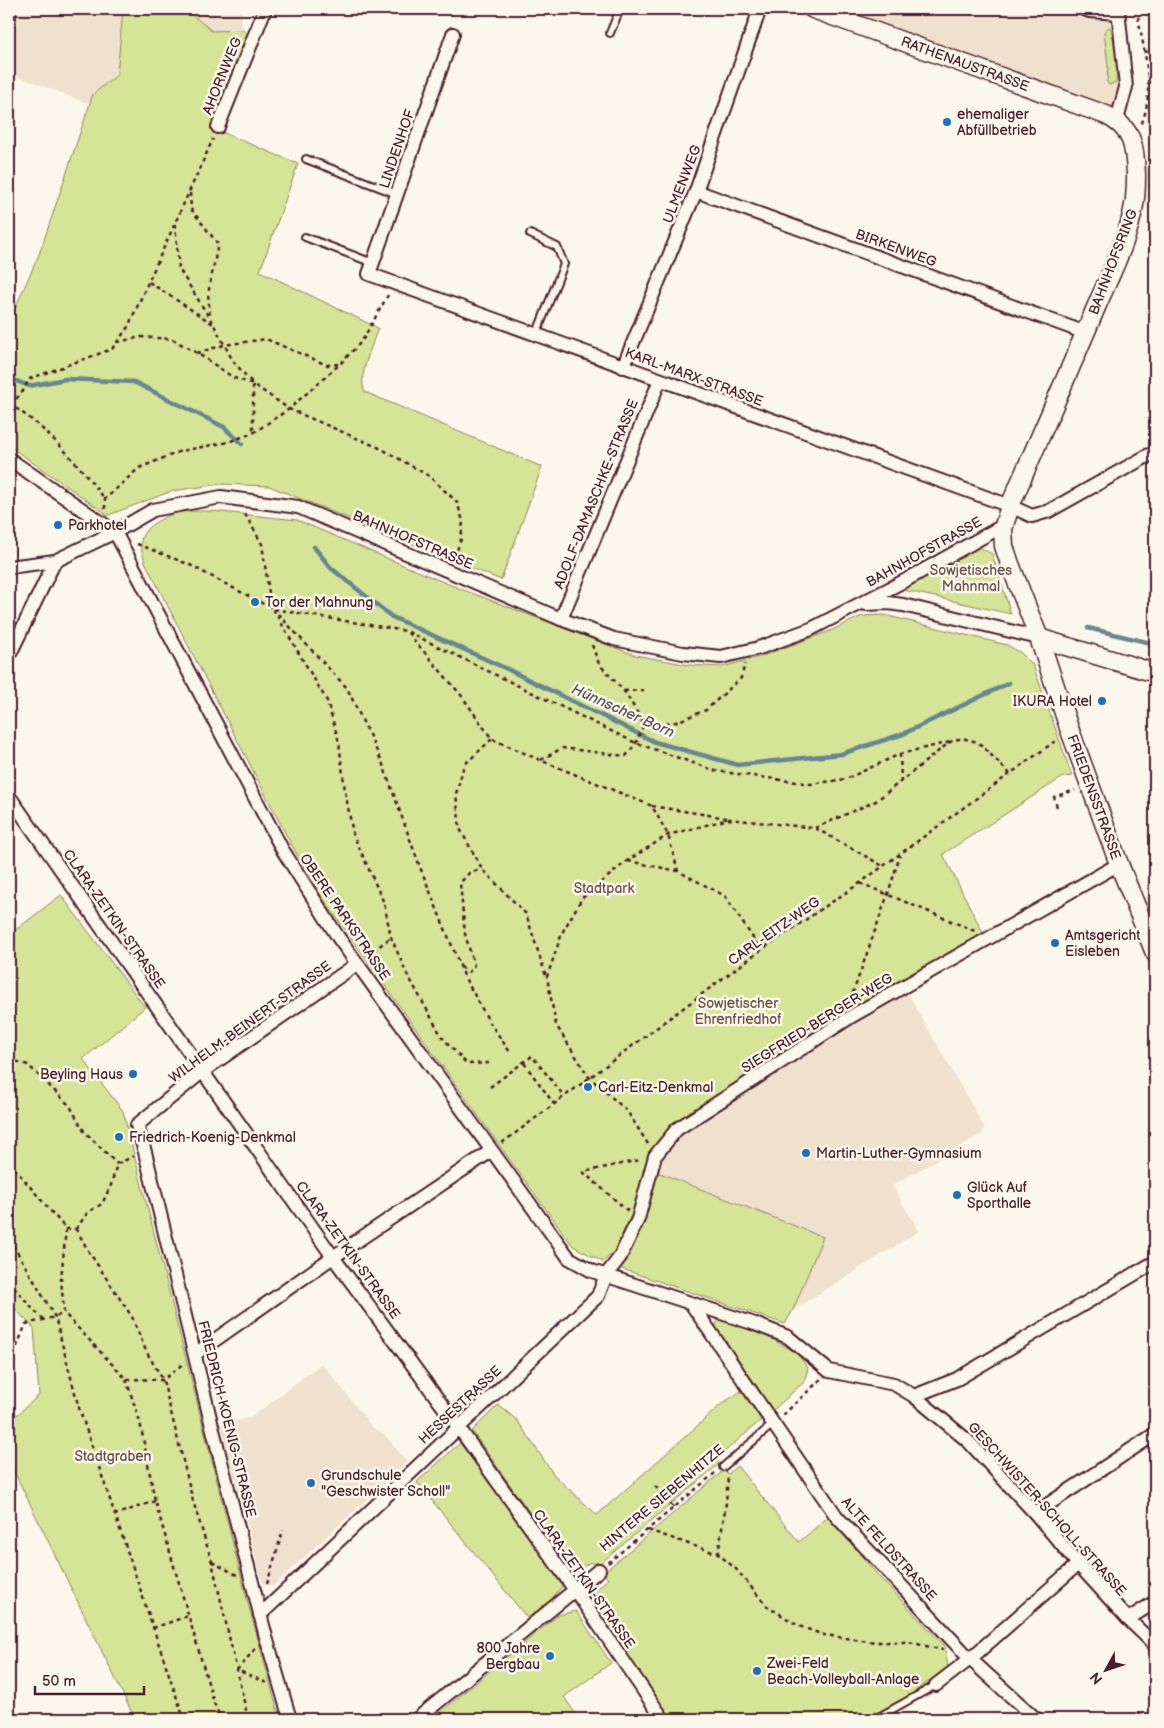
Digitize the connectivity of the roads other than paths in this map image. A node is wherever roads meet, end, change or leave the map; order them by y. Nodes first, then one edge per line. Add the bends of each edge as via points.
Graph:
1 (11, 9) edge
2 (265, 9) edge
3 (620, 9) edge
4 (760, 9) edge
5 (813, 9) edge
6 (1076, 9) edge
7 (1119, 12) edge
8 (832, 13) edge
9 (9, 27) edge
10 (610, 33) dead end
11 (453, 34) dead end
12 (1117, 120) junction
13 (218, 127) road end
14 (306, 159) dead end
15 (696, 191) junction
16 (397, 194) junction
17 (530, 234) dead end
18 (305, 237) dead end
19 (371, 268) junction
20 (1086, 333) junction
21 (536, 335) junction
22 (623, 367) junction
23 (660, 380) junction
24 (1149, 455) dead end
25 (9, 459) edge
26 (1010, 506) junction
27 (1003, 529) junction
28 (115, 532) junction
29 (55, 561) junction
30 (9, 567) edge
31 (860, 605) junction
32 (561, 619) junction
33 (1039, 638) junction
34 (9, 656) edge
35 (1155, 673) edge
36 (9, 796) edge
37 (1119, 864) junction
38 (1155, 953) edge
39 (357, 964) junction
40 (203, 1071) junction
41 (137, 1125) joint
42 (491, 1151) junction
43 (333, 1257) junction
44 (1155, 1262) edge
45 (606, 1275) junction
46 (692, 1305) junction
47 (195, 1354) junction
48 (914, 1396) junction
49 (773, 1424) junction
50 (459, 1428) junction
51 (1155, 1434) edge
52 (722, 1467) road end
53 (1035, 1513) junction
54 (1078, 1564) junction
55 (599, 1570) road end
56 (575, 1590) junction
57 (1155, 1602) edge
58 (260, 1615) junction
59 (1128, 1619) junction
60 (1155, 1645) edge
61 (970, 1659) junction
62 (936, 1684) joint
63 (290, 1719) edge
64 (417, 1719) edge
65 (663, 1719) edge
66 (875, 1719) edge
67 (1036, 1719) edge

1 - 9 lane
2 - 13 street, AHORNWEG
3 - 10 lane
4 - 15 street, ULMENWEG
5 - 8 main road, RATHENAUSTRASSE
6 - 7 lane via 1089,14
7 - 12 street via 1126,87
8 - 12 main road, RATHENAUSTRASSE
11 - 16 street, LINDENHOF
12 - 20 main road, BAHNHOFSRING via 1133,142 1136,189 1131,219
14 - 16 lane
15 - 20 street, BIRKENWEG
15 - 22 street, ULMENWEG
16 - 19 street, LINDENHOF
17 - 21 lane via 557,247 564,264
18 - 19 lane
19 - 21 street, KARL-MARX-STRASSE via 394,283
20 - 26 main road, BAHNHOFSRING
21 - 22 street, KARL-MARX-STRASSE
22 - 23 street, KARL-MARX-STRASSE
23 - 26 street, KARL-MARX-STRASSE
23 - 32 street, ADOLF-DAMASCHKE-STRASSE
24 - 26 street via 1049,511 1032,516
25 - 28 street
26 - 27 main road, BAHNHOFSRING
27 - 31 street, BAHNHOFSTRASSE via 997,529
27 - 33 main road, BAHNHOFSRING via 1004,546
28 - 29 street, BAHNHOFSTRASSE
28 - 32 street, BAHNHOFSTRASSE via 153,510 221,497 298,507
28 - 39 street, OBERE PARKSTRASSE via 282,849
29 - 30 street, BAHNHOFSTRASSE
29 - 34 street
31 - 32 street, BAHNHOFSTRASSE via 811,629 759,648 721,657 614,639
31 - 33 street, BAHNHOFSTRASSE via 903,604
33 - 35 main road
33 - 37 main road, FRIEDENSSTRASSE
36 - 40 street, CLARA-ZETKIN-STRASSE
37 - 38 main road, FRIEDENSSTRASSE
37 - 45 street, SIEGFRIED-BERGER-WEG via 842,1022 677,1129 656,1156 638,1219 620,1257
39 - 40 street, WILHELM-BEINERT-STRASSE
39 - 42 street, OBERE PARKSTRASSE
40 - 41 street, WILHELM-BEINERT-STRASSE
40 - 43 street, CLARA-ZETKIN-STRASSE
41 - 47 street, FRIEDRICH-KOENIG-STRASSE
42 - 43 street
42 - 45 street, OBERE PARKSTRASSE via 569,1258
43 - 47 street
43 - 50 street, CLARA-ZETKIN-STRASSE
44 - 48 street via 958,1379
45 - 46 street
45 - 50 street, HESSESTRASSE via 598,1296
46 - 48 street, GESCHWISTER-SCHOLL-STRASSE via 788,1336 829,1371 894,1384
46 - 49 street, ALTE FELDSTRASSE
47 - 58 street, FRIEDRICH-KOENIG-STRASSE
48 - 53 street, GESCHWISTER-SCHOLL-STRASSE via 968,1441
49 - 52 lane, HINTERE SIEBENHITZE
49 - 61 street, ALTE FELDSTRASSE via 837,1517
50 - 56 street, CLARA-ZETKIN-STRASSE
50 - 58 street, HESSESTRASSE
51 - 53 street
53 - 54 street, GESCHWISTER-SCHOLL-STRASSE
54 - 59 street, GESCHWISTER-SCHOLL-STRASSE
54 - 61 street
55 - 56 street, HINTERE SIEBENHITZE
56 - 64 street, HINTERE SIEBENHITZE
56 - 65 street, CLARA-ZETKIN-STRASSE
57 - 59 street
58 - 63 street, FRIEDRICH-KOENIG-STRASSE
59 - 60 street, GESCHWISTER-SCHOLL-STRASSE
61 - 62 street
61 - 67 street, ALTE FELDSTRASSE
62 - 66 lane

